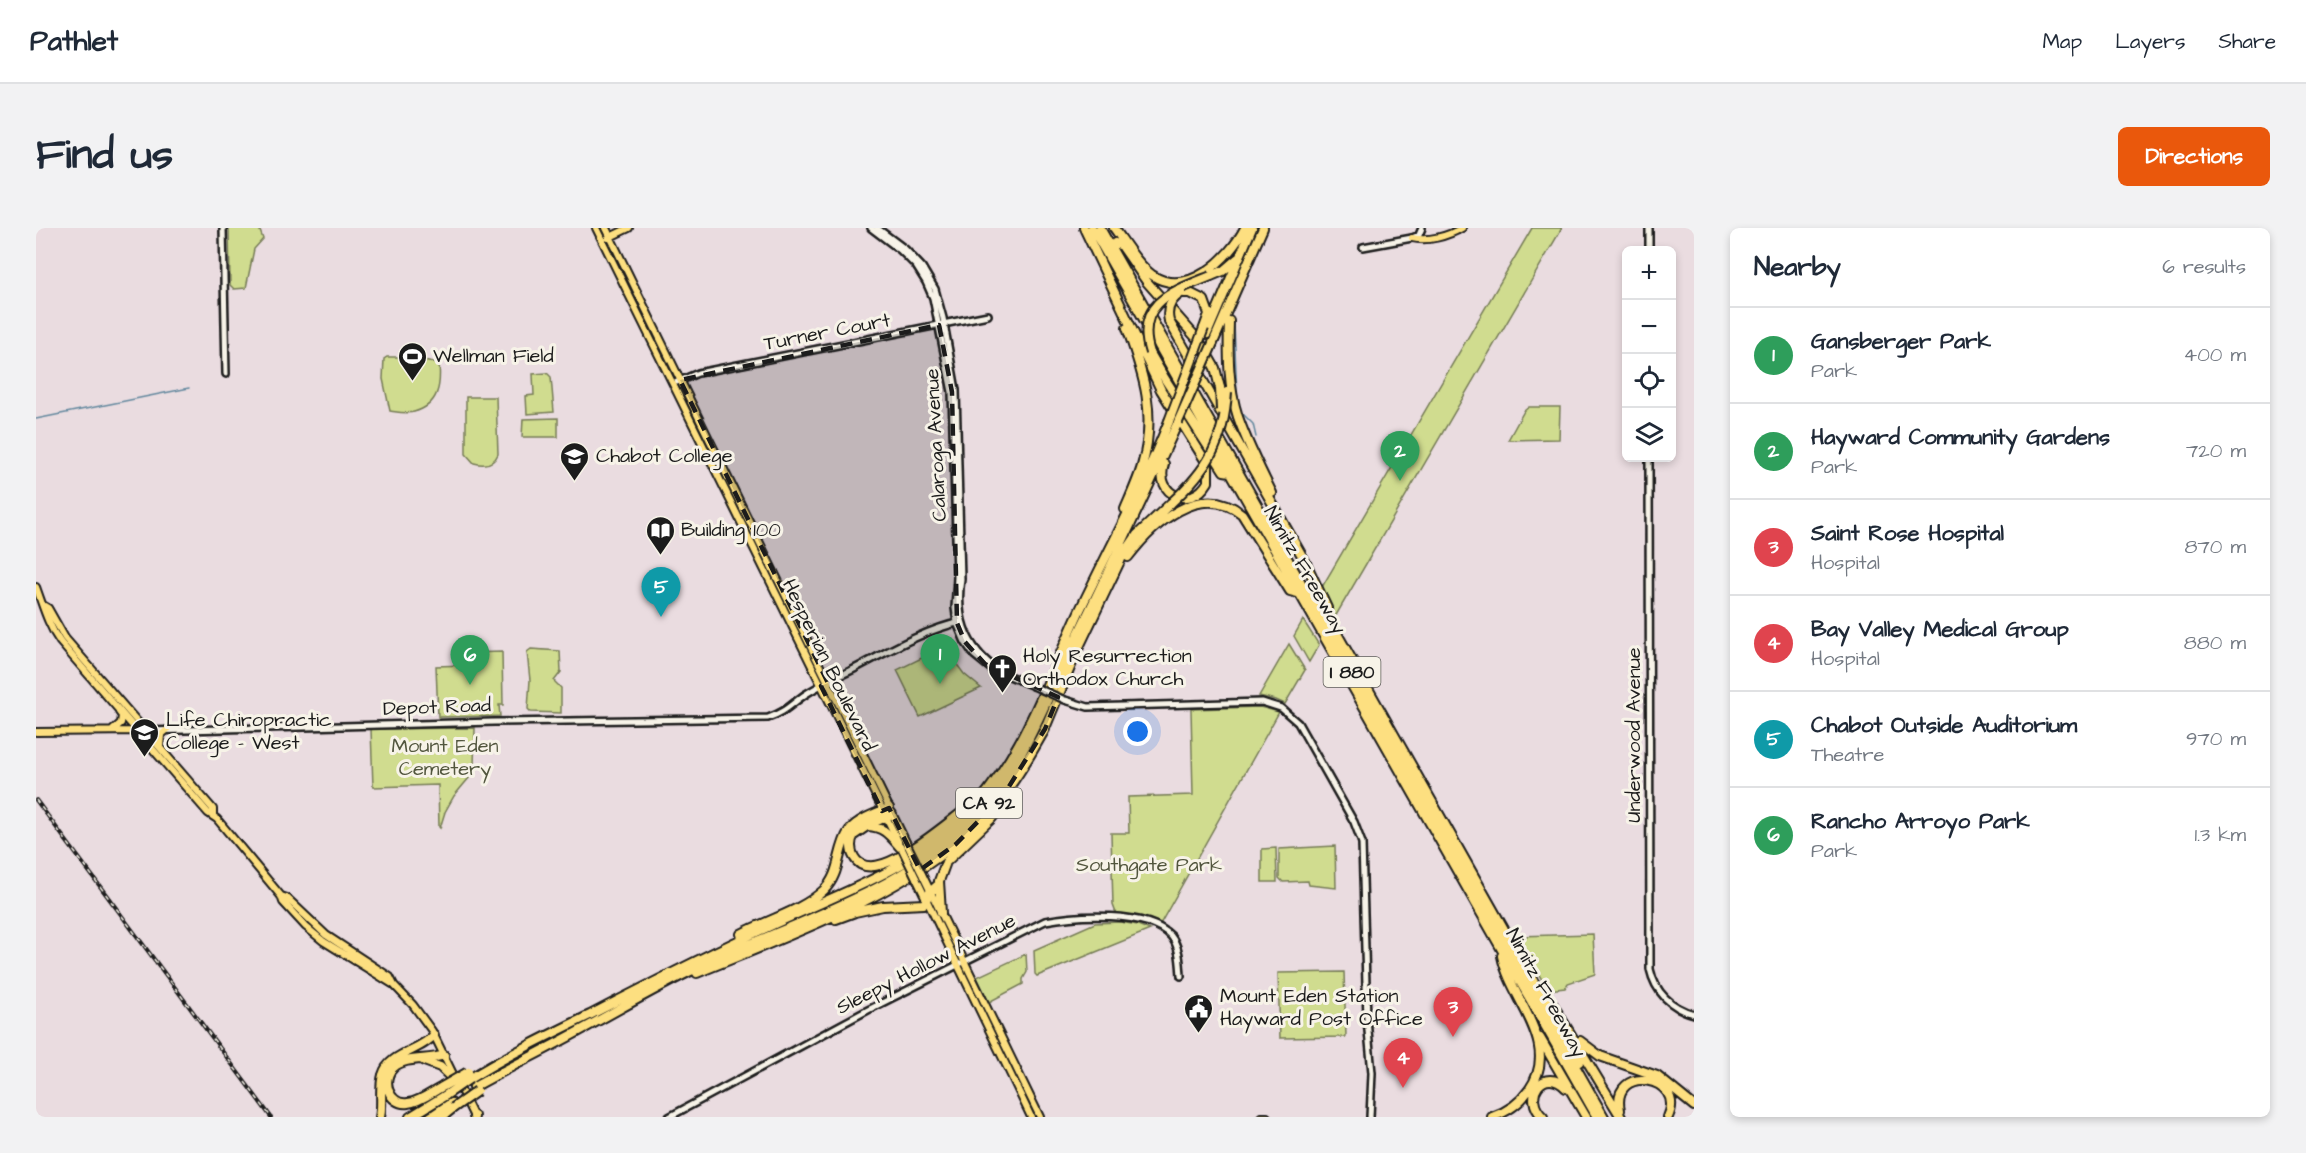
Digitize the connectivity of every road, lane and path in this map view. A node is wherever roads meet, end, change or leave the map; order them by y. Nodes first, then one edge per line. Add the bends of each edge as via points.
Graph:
1 (223, 228) edge
2 (596, 228) edge
3 (606, 228) edge
4 (629, 228) edge
5 (871, 228) edge
6 (877, 228) edge
7 (1084, 228) edge
8 (1092, 228) edge
9 (1100, 228) edge
10 (1106, 228) edge
11 (1114, 228) edge
12 (1245, 228) edge
13 (1252, 228) edge
14 (1257, 228) edge
15 (1263, 228) edge
16 (1422, 228) edge
17 (1456, 228) edge
18 (1463, 228) edge
19 (1649, 228) edge
20 (610, 237) junction
21 (1412, 238) junction
22 (602, 240) junction
23 (1114, 243) junction
24 (1649, 246) edge
25 (1363, 248) dead end
26 (1242, 253) junction
27 (1242, 274) junction
28 (1115, 293) junction
29 (988, 315) dead end
30 (1229, 321) junction
31 (942, 325) junction
32 (1221, 325) junction
33 (1206, 331) junction
34 (226, 374) dead end
35 (680, 380) junction
36 (673, 384) junction
37 (1223, 390) junction
38 (1178, 422) junction
39 (1649, 462) edge
40 (1230, 472) junction
41 (1118, 531) junction
42 (1295, 544) junction
43 (1114, 575) junction
44 (36, 587) edge
45 (1299, 593) junction
46 (43, 604) junction
47 (36, 608) edge
48 (1327, 617) junction
49 (959, 623) junction
50 (825, 684) junction
51 (115, 705) junction
52 (1045, 729) junction
53 (167, 730) junction
54 (109, 731) junction
55 (138, 731) junction
56 (146, 731) junction
57 (36, 732) edge
58 (160, 748) junction
59 (184, 785) junction
60 (202, 796) junction
61 (981, 800) junction
62 (887, 812) junction
63 (213, 815) junction
64 (867, 825) junction
65 (904, 848) junction
66 (919, 876) junction
67 (939, 884) junction
68 (930, 892) junction
69 (927, 902) junction
70 (941, 913) junction
71 (795, 933) junction
72 (1500, 945) junction
73 (690, 963) junction
74 (961, 963) junction
75 (1181, 976) dead end
76 (1532, 977) junction
77 (637, 1000) junction
78 (1694, 1014) edge
79 (1532, 1024) junction
80 (1572, 1033) junction
81 (434, 1035) junction
82 (444, 1055) junction
83 (401, 1056) junction
84 (416, 1061) junction
85 (457, 1083) junction
86 (444, 1091) junction
87 (452, 1105) junction
88 (1694, 1106) edge
89 (1581, 1108) junction
90 (380, 1117) edge
91 (410, 1117) edge
92 (430, 1117) edge
93 (442, 1117) edge
94 (474, 1117) edge
95 (669, 1117) edge
96 (1031, 1117) edge
97 (1040, 1117) edge
98 (1261, 1117) edge
99 (1267, 1117) edge
100 (1370, 1117) edge
101 (1492, 1117) edge
102 (1543, 1117) edge
103 (1586, 1117) edge
104 (1597, 1117) edge
105 (1604, 1117) edge
106 (1610, 1117) edge
107 (1622, 1117) edge
108 (1668, 1117) edge

1 - 34 street
2 - 22 main road, Hesperian Boulevard
3 - 20 main road, Hesperian Boulevard
4 - 20 main road
5 - 31 street, Calaroga Avenue via 916,266 927,282
6 - 31 street, Calaroga Avenue via 922,267 934,289
7 - 28 highway
8 - 40 highway, Nimitz Freeway / I 880
9 - 105 highway, I 880
10 - 23 highway, Nimitz Freeway / I 880
11 - 12 highway via 1147,270 1158,278 1179,282 1202,274 1217,263
13 - 26 highway, CA 92
14 - 32 highway
15 - 27 highway, CA 92
16 - 21 street
17 - 18 main road
18 - 21 main road via 1451,234
19 - 24 street
20 - 22 main road
20 - 35 main road, Hesperian Boulevard
21 - 25 street
22 - 36 main road, Hesperian Boulevard
23 - 37 highway via 1122,246 1147,282 1200,342
23 - 48 highway, Nimitz Freeway / I 880
26 - 33 highway, CA 92
26 - 40 highway, bridge via 1223,271 1171,292 1158,302 1150,314 1146,339 1164,379 1224,471
27 - 30 highway
27 - 32 highway, CA 92
28 - 38 highway via 1161,390 1208,465 1209,482 1202,491 1182,498 1169,491 1162,475
28 - 41 highway via 1143,374 1149,412 1142,468
29 - 31 street, Turner Court
30 - 37 highway
30 - 42 highway via 1229,364 1238,417
31 - 35 street, Turner Court via 698,373
31 - 49 street, Calaroga Avenue via 956,390
32 - 38 highway, CA 92, bridge
33 - 41 highway, CA 92, bridge via 1143,485
33 - 42 highway, bridge via 1209,314 1204,300 1181,293 1170,304 1169,321
35 - 36 street, Turner Court
35 - 50 main road, Hesperian Boulevard
36 - 50 main road, Hesperian Boulevard
37 - 43 highway, bridge via 1226,413 1203,470 1137,535
38 - 77 highway, CA 92 via 1030,741 974,819 934,853 890,880 694,969
39 - 78 street, Underwood Avenue via 1650,969 1664,998
40 - 45 highway, Nimitz Freeway / I 880
41 - 61 highway, CA 92 via 1022,739
42 - 48 highway via 1327,608
43 - 45 highway via 1164,519 1212,501 1230,505 1242,514 1290,591
43 - 52 highway
44 - 46 main road
45 - 72 highway, Nimitz Freeway / I 880
46 - 47 street
46 - 51 main road via 60,642
46 - 56 main road via 65,638
48 - 76 highway, Nimitz Freeway / I 880
49 - 50 street, Depot Road via 925,634
49 - 100 street, Calaroga Avenue, bridge via 973,646 996,669 1088,707 1262,702 1281,708 1298,723 1354,822 1363,846 1366,1020 1372,1073
50 - 53 street, Depot Road via 768,718
50 - 62 main road, Hesperian Boulevard
51 - 54 main road via 122,720
51 - 55 main road
52 - 67 highway via 1004,804 946,862
52 - 71 highway via 1004,796 956,844 903,881
53 - 56 street, Depot Road
53 - 58 main road via 161,735
54 - 55 main road, Depot Road
54 - 57 main road, Depot Road
55 - 56 main road, Depot Road
55 - 59 main road
56 - 58 main road
58 - 60 main road
59 - 60 main road
59 - 63 main road
60 - 63 main road via 213,809
61 - 64 highway via 918,846 875,867 859,863 851,849 854,835
61 - 73 highway, CA 92 via 943,836 893,868
62 - 64 highway
62 - 65 main road, Hesperian Boulevard
62 - 73 highway via 850,830 837,870 823,891
63 - 81 main road via 281,896 326,935 385,972
64 - 65 highway via 884,830
65 - 66 main road, Hesperian Boulevard, bridge
66 - 68 main road, Hesperian Boulevard
66 - 69 main road, Hesperian Boulevard
67 - 68 highway
67 - 70 highway
68 - 69 highway
68 - 70 main road, Hesperian Boulevard
69 - 71 highway via 864,910
69 - 74 main road, Hesperian Boulevard
70 - 74 main road, Hesperian Boulevard
71 - 77 highway
72 - 79 highway via 1503,962
72 - 104 highway, Nimitz Freeway / I 880
73 - 86 highway, CA 92, bridge via 493,1064 479,1067
74 - 75 street, Sleepy Hollow Avenue via 1045,921 1138,919 1170,936 1179,955
74 - 95 street, Sleepy Hollow Avenue
74 - 96 main road, Hesperian Boulevard
74 - 97 main road, Hesperian Boulevard
76 - 80 highway via 1539,981
76 - 106 highway, Nimitz Freeway / I 880
77 - 87 highway, CA 92 via 518,1062
79 - 89 highway
79 - 101 highway via 1541,1054 1534,1083 1516,1104
80 - 88 highway via 1592,1053 1657,1076
80 - 107 highway
81 - 82 main road
81 - 83 highway
82 - 83 highway
82 - 84 highway
82 - 85 main road
83 - 90 highway via 383,1074
84 - 85 highway via 435,1064
84 - 86 highway via 399,1064 389,1073 388,1089 395,1100 411,1103
85 - 94 main road
86 - 91 highway
87 - 92 highway, CA 92
87 - 93 highway
89 - 102 highway via 1564,1085 1546,1080 1533,1099
89 - 103 highway
98 - 99 main road
107 - 108 highway via 1621,1091 1641,1080 1654,1082 1667,1092 1671,1106

